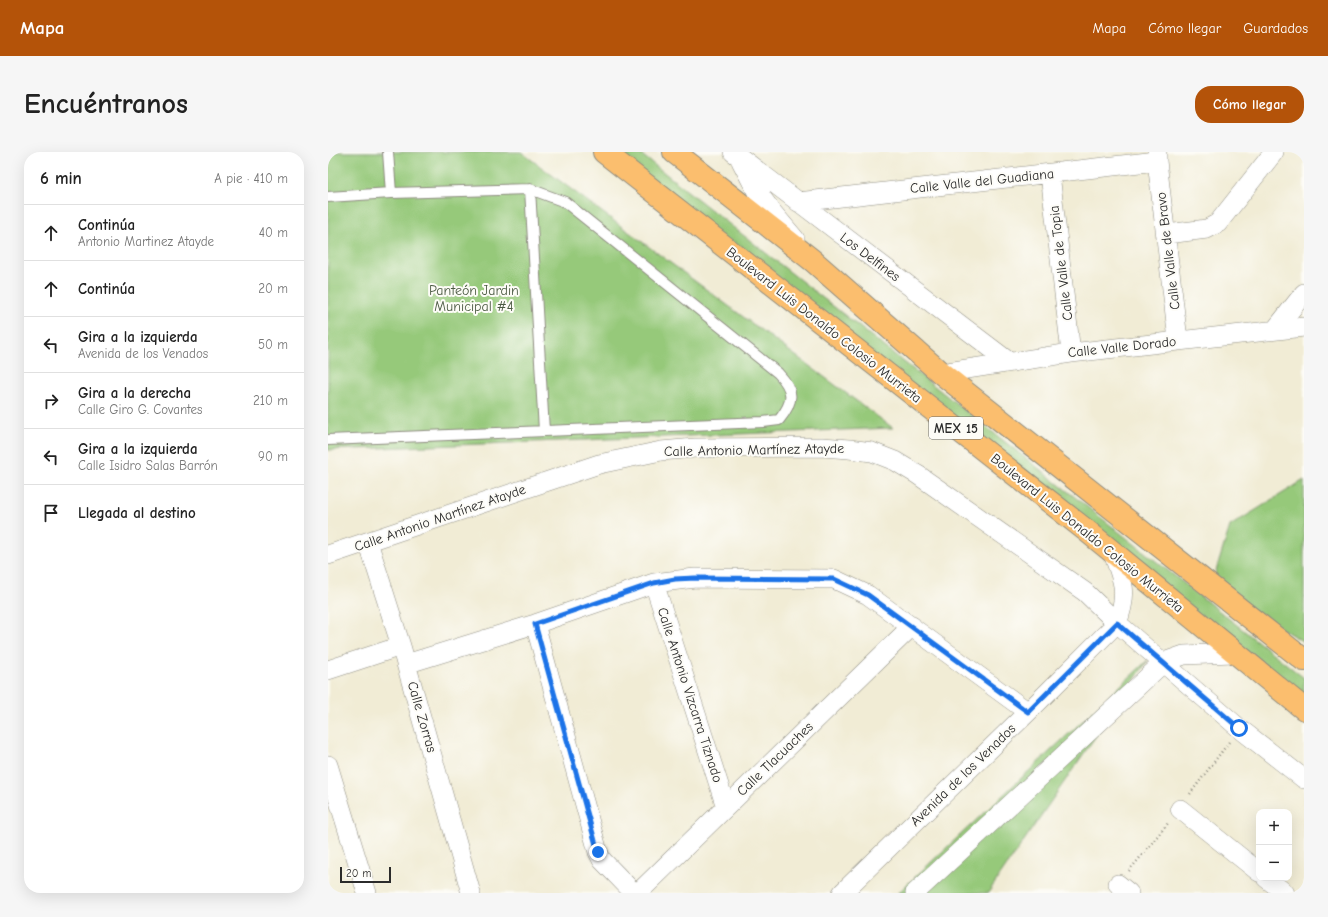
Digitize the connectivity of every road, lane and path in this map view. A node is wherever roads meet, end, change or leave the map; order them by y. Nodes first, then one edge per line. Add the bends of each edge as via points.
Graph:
1 (388, 152) edge
2 (604, 152) edge
3 (674, 152) edge
4 (1274, 152) edge
5 (735, 154) edge
6 (1157, 157) edge
7 (1050, 174) junction
8 (530, 190) junction
9 (391, 193) junction
10 (328, 197) edge
11 (798, 202) junction
12 (1167, 234) junction
13 (812, 260) junction
14 (1304, 293) edge
15 (1304, 328) edge
16 (1275, 330) junction
17 (1178, 340) junction
18 (1071, 352) junction
19 (1008, 361) junction
20 (941, 373) junction
21 (544, 431) junction
22 (328, 440) edge
23 (368, 542) junction
24 (1112, 551) junction
25 (328, 555) edge
26 (654, 583) junction
27 (1117, 623) junction
28 (535, 624) junction
29 (912, 626) junction
30 (1234, 653) junction
31 (404, 655) junction
32 (1304, 660) edge
33 (1164, 662) junction
34 (328, 670) edge
35 (1304, 710) edge
36 (1028, 712) junction
37 (328, 765) edge
38 (1304, 780) edge
39 (726, 807) junction
40 (1180, 809) dead end
41 (1256, 870) edge
42 (1270, 881) edge
43 (368, 893) edge
44 (471, 893) edge
45 (634, 893) edge
46 (638, 893) edge
47 (842, 893) edge
48 (915, 893) edge
49 (1285, 893) edge

1 - 9 lane
2 - 24 highway, Boulevard Luis Donaldo Colosio Murrieta / MEX 15
3 - 13 highway, MEX 15
4 - 12 street via 1218,223 1207,229
5 - 11 street, Los Delfines
5 - 13 street via 773,214
6 - 7 street, Calle Valle del Guadiana
6 - 12 street, Calle Valle de Bravo
7 - 11 street, Calle Valle del Guadiana
7 - 18 street, Calle Valle de Topia
8 - 9 lane
8 - 21 lane
8 - 21 lane via 565,202 778,373 788,384 791,394 789,407 780,420
9 - 10 lane
11 - 19 street, Los Delfines
12 - 17 street, Calle Valle de Bravo
13 - 20 highway, MEX 15
14 - 16 street
15 - 16 street, Calle Valle Dorado
16 - 17 street, Calle Valle Dorado
17 - 18 street, Calle Valle Dorado
18 - 19 street, Calle Valle Dorado
19 - 20 street, Calle Valle Dorado
20 - 32 highway, MEX 15
21 - 22 lane
23 - 25 street, Calle Antonio Martínez Atayde
23 - 27 street, Calle Antonio Martínez Atayde via 599,464 661,451 695,448 822,446 872,452 896,461 1085,592
23 - 31 street, Calle Zorras
24 - 27 street via 1125,596 1124,607
24 - 30 highway, Boulevard Luis Donaldo Colosio Murrieta / MEX 15
26 - 28 street
26 - 29 street via 695,578 834,579 868,595
26 - 39 street, Calle Antonio Vizcarra Tiznado
27 - 33 street, Calle Antonio Martínez Atayde
27 - 36 street, Avenida de los Venados
28 - 31 street
28 - 45 street via 598,852 602,860
29 - 36 street
29 - 39 street, Calle Tlacuaches
30 - 33 street via 1191,655
30 - 35 highway, Boulevard Luis Donaldo Colosio Murrieta / MEX 15
31 - 34 street
31 - 44 street, Calle Zorras
33 - 38 street, Calle Antonio Martínez Atayde via 1239,728
33 - 48 street
36 - 47 street, Avenida de los Venados
37 - 43 street
39 - 46 street, Calle Tlacuaches
40 - 41 street
42 - 49 street

